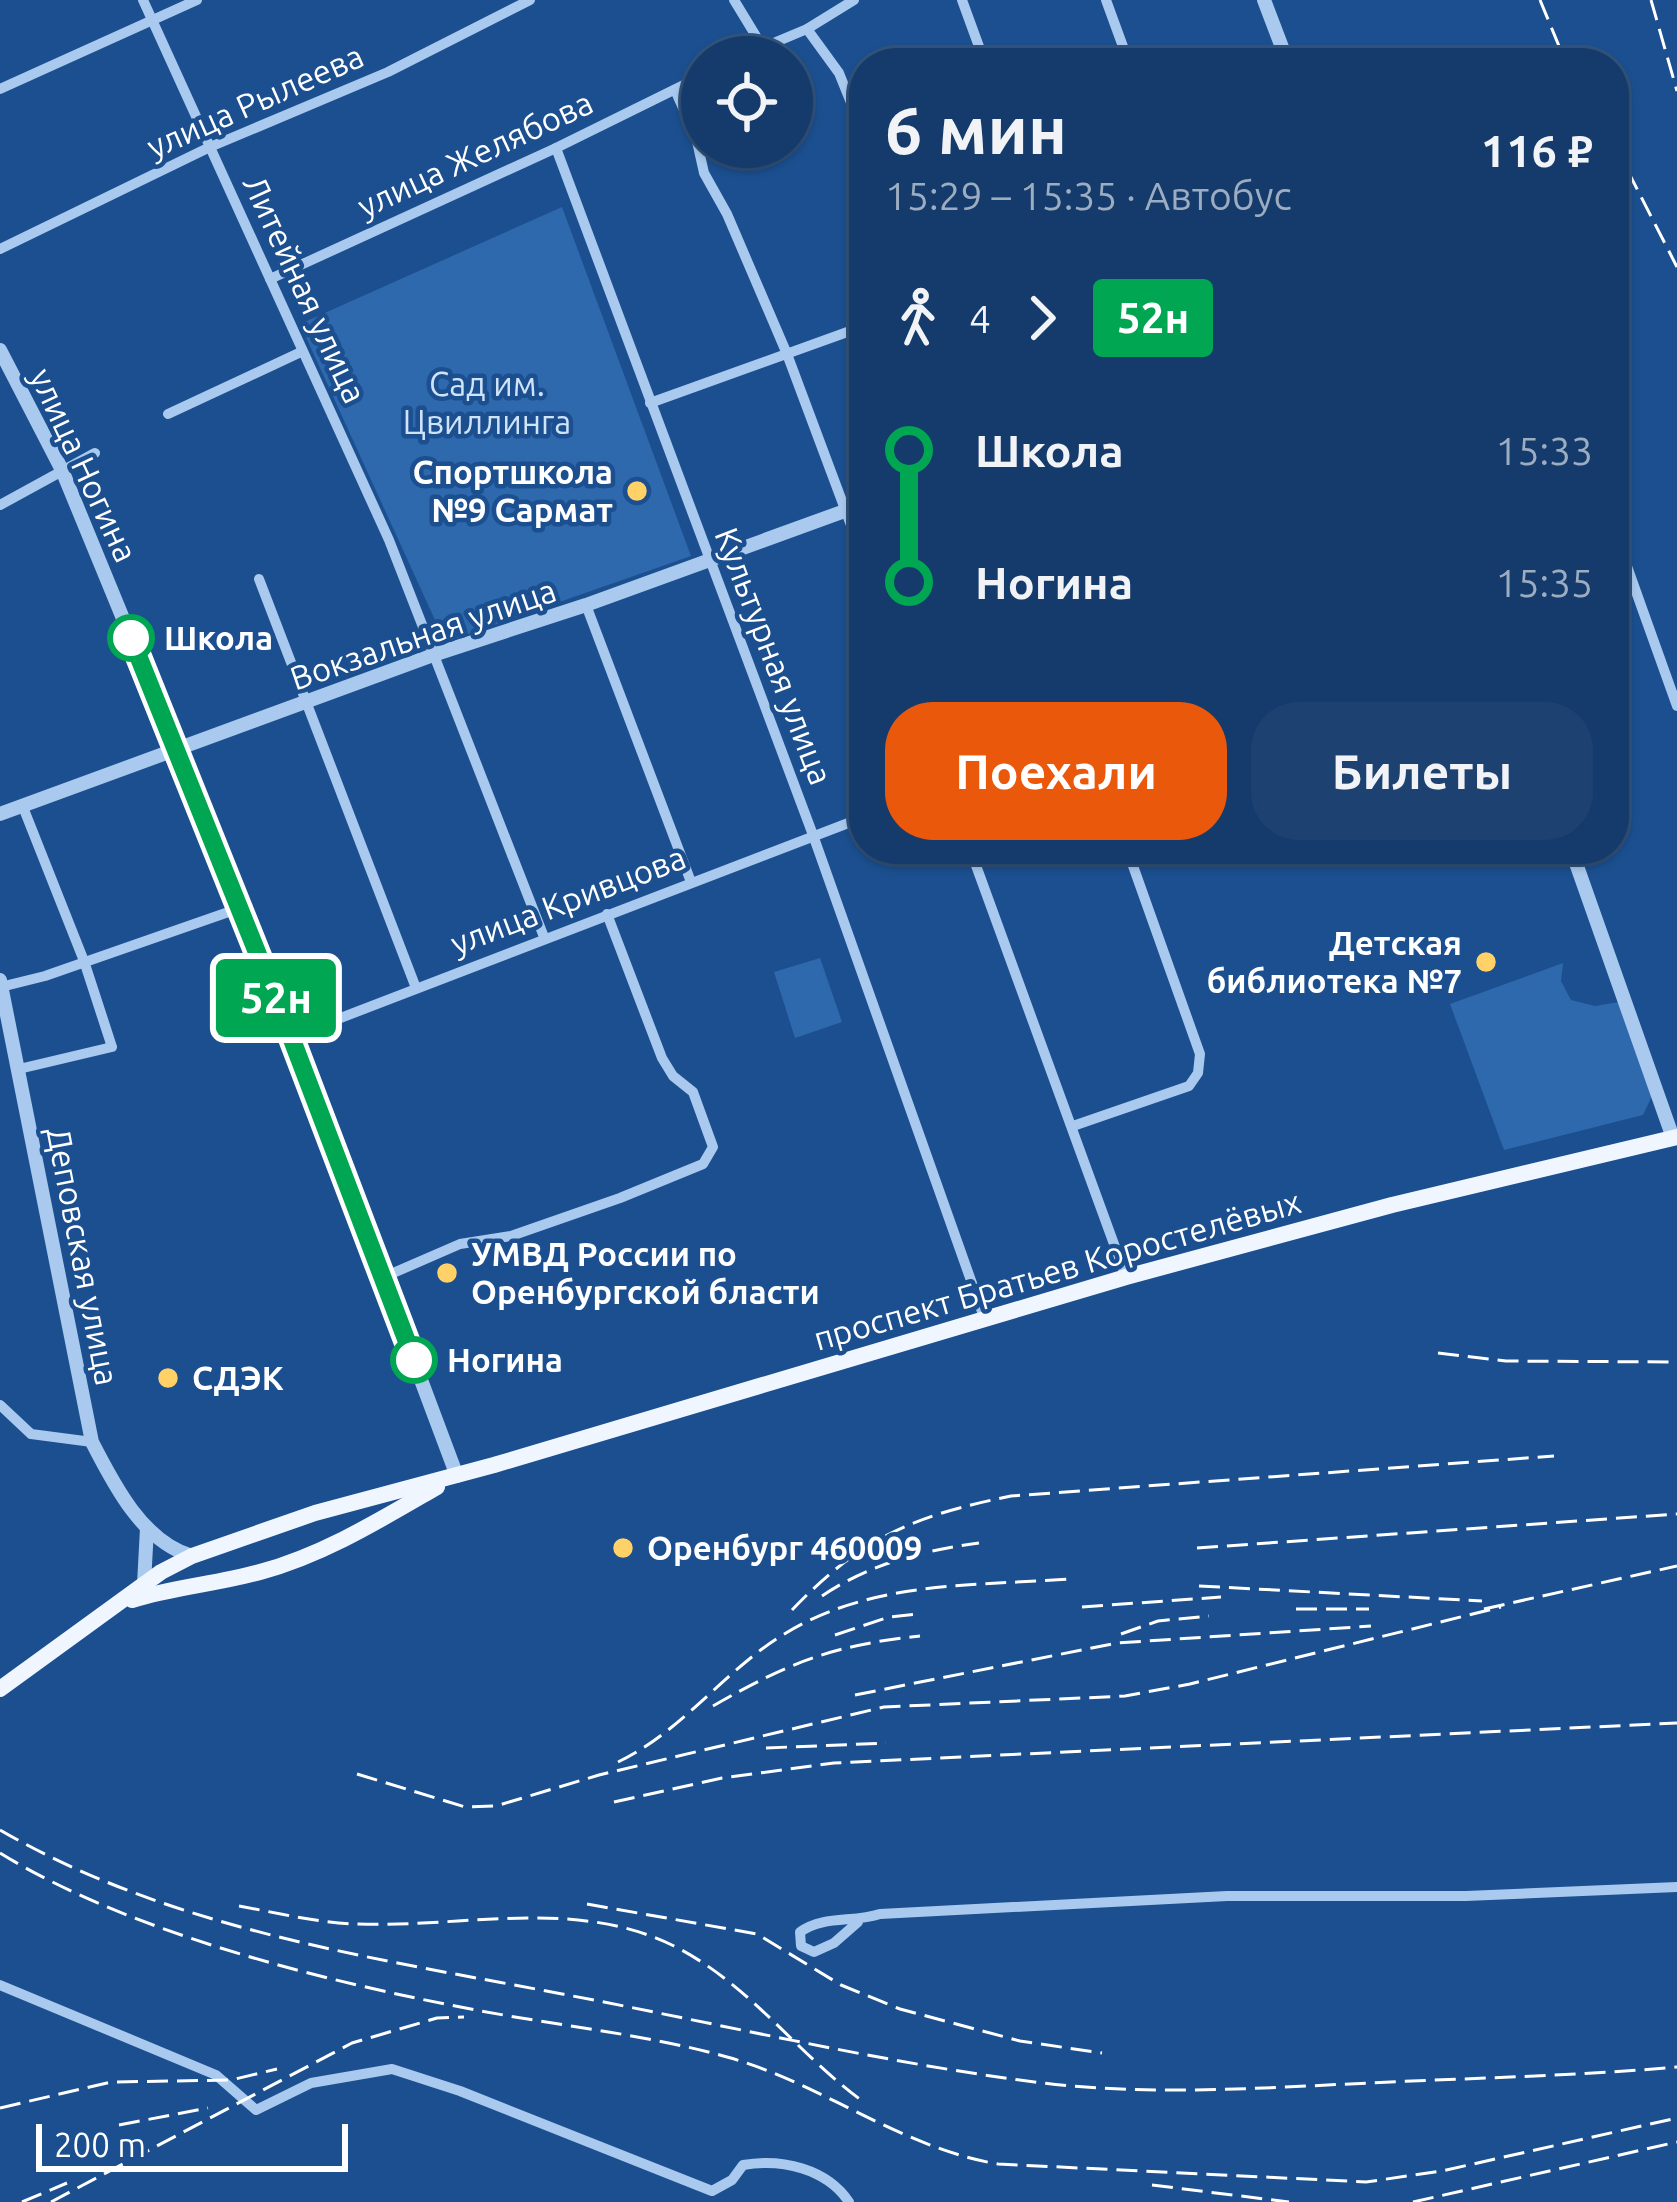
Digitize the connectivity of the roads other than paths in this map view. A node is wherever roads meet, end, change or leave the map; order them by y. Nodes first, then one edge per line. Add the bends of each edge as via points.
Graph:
1 (143, 0) edge
2 (197, 0) edge
3 (530, 0) edge
4 (734, 0) edge
5 (962, 0) edge
6 (1106, 0) edge
7 (1264, 0) edge
8 (852, 1) edge
9 (152, 20) junction
10 (807, 29) junction
11 (756, 36) edge
12 (788, 36) edge
13 (980, 48) edge
14 (1124, 48) edge
15 (1282, 48) edge
16 (681, 87) edge
17 (0, 89) edge
18 (675, 90) junction
19 (849, 99) edge
20 (210, 147) junction
21 (556, 148) junction
22 (0, 249) edge
23 (270, 279) junction
24 (849, 331) edge
25 (0, 350) edge
26 (301, 352) junction
27 (787, 354) junction
28 (650, 403) junction
29 (168, 414) dead end
30 (95, 453) dead end
31 (62, 470) junction
32 (0, 505) edge
33 (849, 510) edge
34 (846, 511) junction
35 (849, 519) edge
36 (707, 559) junction
37 (1629, 572) edge
38 (259, 579) dead end
39 (586, 605) junction
40 (436, 654) junction
41 (307, 703) junction
42 (1677, 706) edge
43 (177, 750) junction
44 (23, 807) junction
45 (0, 814) edge
46 (849, 822) edge
47 (813, 835) junction
48 (976, 864) edge
49 (1132, 864) edge
50 (1576, 864) edge
51 (691, 883) junction
52 (240, 908) junction
53 (607, 914) junction
54 (544, 937) junction
55 (85, 962) junction
56 (1, 983) edge
57 (416, 988) junction
58 (6, 1035) edge
59 (291, 1037) junction
60 (20, 1069) junction
61 (1073, 1126) junction
62 (1675, 1137) edge
63 (384, 1277) junction
64 (1126, 1277) junction
65 (985, 1320) junction
66 (0, 1405) edge
67 (92, 1442) junction
68 (457, 1476) junction
69 (315, 1513) junction
70 (147, 1528) junction
71 (255, 1534) junction
72 (326, 1548) junction
73 (192, 1556) junction
74 (271, 1569) junction
75 (144, 1584) junction
76 (114, 1606) junction
77 (0, 1689) edge
78 (1677, 1886) edge
79 (858, 1922) junction
80 (0, 1984) edge
81 (849, 2202) edge

1 - 9 street, Литейная улица
2 - 9 street
3 - 20 street, улица Рылеева via 388,72
4 - 11 street
5 - 13 street
6 - 14 street
7 - 15 street
8 - 10 street
9 - 17 street
9 - 20 street, Литейная улица
10 - 12 street
10 - 19 street
16 - 18 street, улица Желябова
18 - 21 street, улица Желябова
18 - 27 street
20 - 22 street, улица Рылеева
20 - 23 street, Литейная улица
21 - 23 street, улица Желябова
21 - 28 street, Культурная улица
23 - 26 street, Литейная улица
24 - 27 street
25 - 31 street, улица Ногина
26 - 29 street
26 - 40 street, Литейная улица
27 - 28 street
27 - 34 street
28 - 36 street, Культурная улица
30 - 31 street
31 - 32 street
31 - 43 street, улица Ногина
33 - 34 street, Вокзальная улица
34 - 35 street
34 - 36 street, Вокзальная улица
36 - 39 street, Вокзальная улица
36 - 47 street, Культурная улица
37 - 42 street
38 - 41 street
39 - 40 street, Вокзальная улица
39 - 51 street
40 - 41 street, Вокзальная улица
40 - 54 street, Литейная улица
41 - 43 street, Вокзальная улица
41 - 57 street
43 - 44 street, Вокзальная улица
43 - 52 street, улица Ногина
44 - 45 street, Вокзальная улица
44 - 55 street
46 - 47 street, улица Кривцова
47 - 51 street, улица Кривцова
47 - 65 street, Культурная улица
48 - 61 street
49 - 61 street via 1200,1054 1198,1073 1189,1086
50 - 62 street
51 - 53 street, улица Кривцова
52 - 55 street
52 - 59 street, улица Ногина
53 - 54 street, улица Кривцова
53 - 63 street via 662,1058 693,1092 713,1147 703,1165
54 - 57 street, улица Кривцова
55 - 56 street
55 - 60 street via 112,1047
56 - 58 street, Деповская улица
57 - 59 street, улица Кривцова
58 - 60 street, Деповская улица
59 - 63 street, улица Ногина
60 - 67 street, Деповская улица
61 - 64 street
62 - 64 main road, проспект Братьев Коростелёвых
63 - 68 street, улица Ногина
64 - 65 main road, проспект Братьев Коростелёвых
65 - 68 main road, проспект Братьев Коростелёвых
66 - 67 street via 31,1434
67 - 70 street, Деповская улица
68 - 69 main road, проспект Братьев Коростелёвых
68 - 72 main road, проспект Братьев Коростелёвых
69 - 71 main road, проспект Братьев Коростелёвых
69 - 72 main road via 315,1541
70 - 73 street, Деповская улица
70 - 75 street
71 - 73 main road, проспект Братьев Коростелёвых
71 - 74 main road via 268,1541
72 - 74 main road, проспект Братьев Коростелёвых
73 - 75 main road, проспект Братьев Коростелёвых
74 - 76 main road, проспект Братьев Коростелёвых
75 - 76 main road, проспект Братьев Коростелёвых
76 - 77 main road, проспект Братьев Коростелёвых
78 - 79 street via 1227,1897 880,1914
79 - 79 street via 814,1952 801,1946 800,1932 813,1923
80 - 81 street via 216,2074 256,2110 311,2083 392,2069 712,2191 754,2163 815,2171 836,2182

